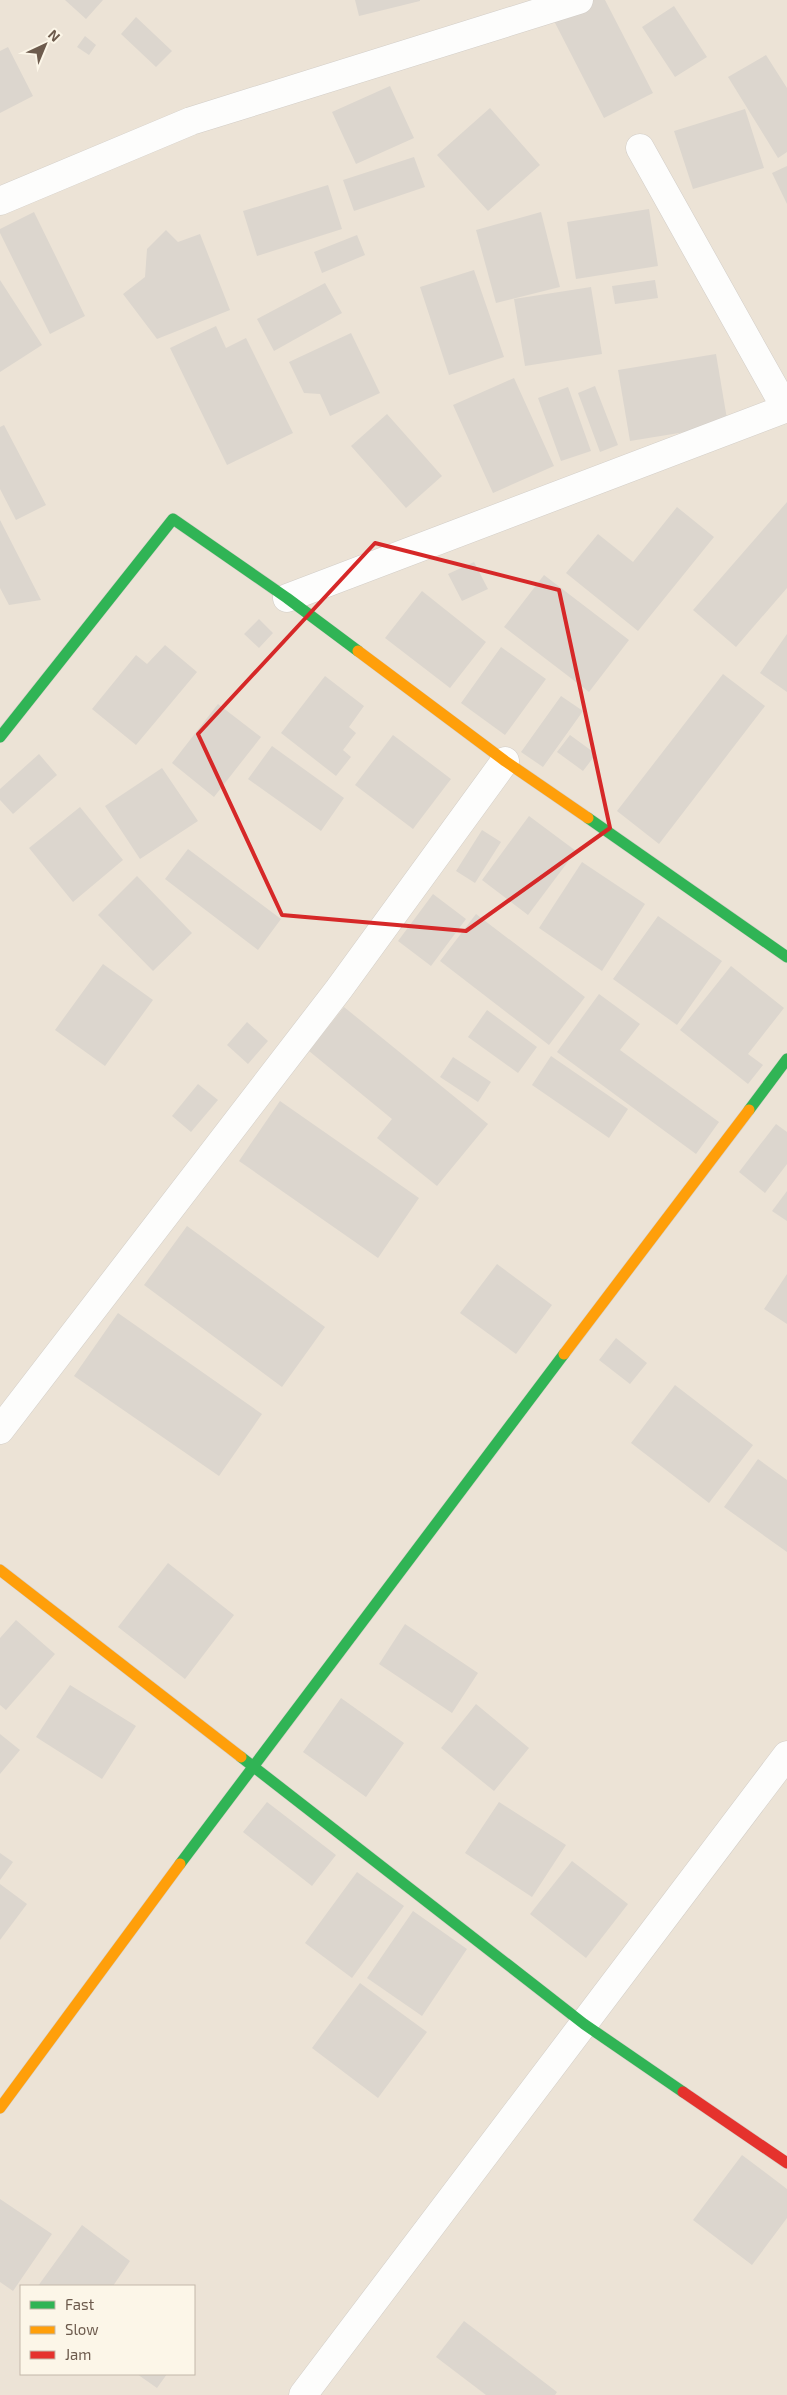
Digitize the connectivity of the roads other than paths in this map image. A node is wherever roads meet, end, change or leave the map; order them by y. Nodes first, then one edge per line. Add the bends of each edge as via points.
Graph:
1 (579, 0) edge
2 (640, 148) dead end
3 (0, 200) edge
4 (786, 408) edge
5 (287, 598) junction
6 (0, 737) edge
7 (505, 761) junction
8 (787, 957) edge
9 (787, 1059) edge
10 (0, 1430) edge
11 (0, 1570) edge
12 (787, 1756) edge
13 (252, 1767) junction
14 (584, 2024) junction
15 (0, 2108) edge
16 (787, 2163) edge
17 (303, 2395) edge

1 - 3 street via 191,121
2 - 4 street
4 - 5 street
5 - 6 street via 174,519
5 - 7 street
7 - 8 street
7 - 10 street via 339,989
9 - 13 street
11 - 13 street
12 - 14 street
13 - 14 street
13 - 15 street
14 - 16 street
14 - 17 street

